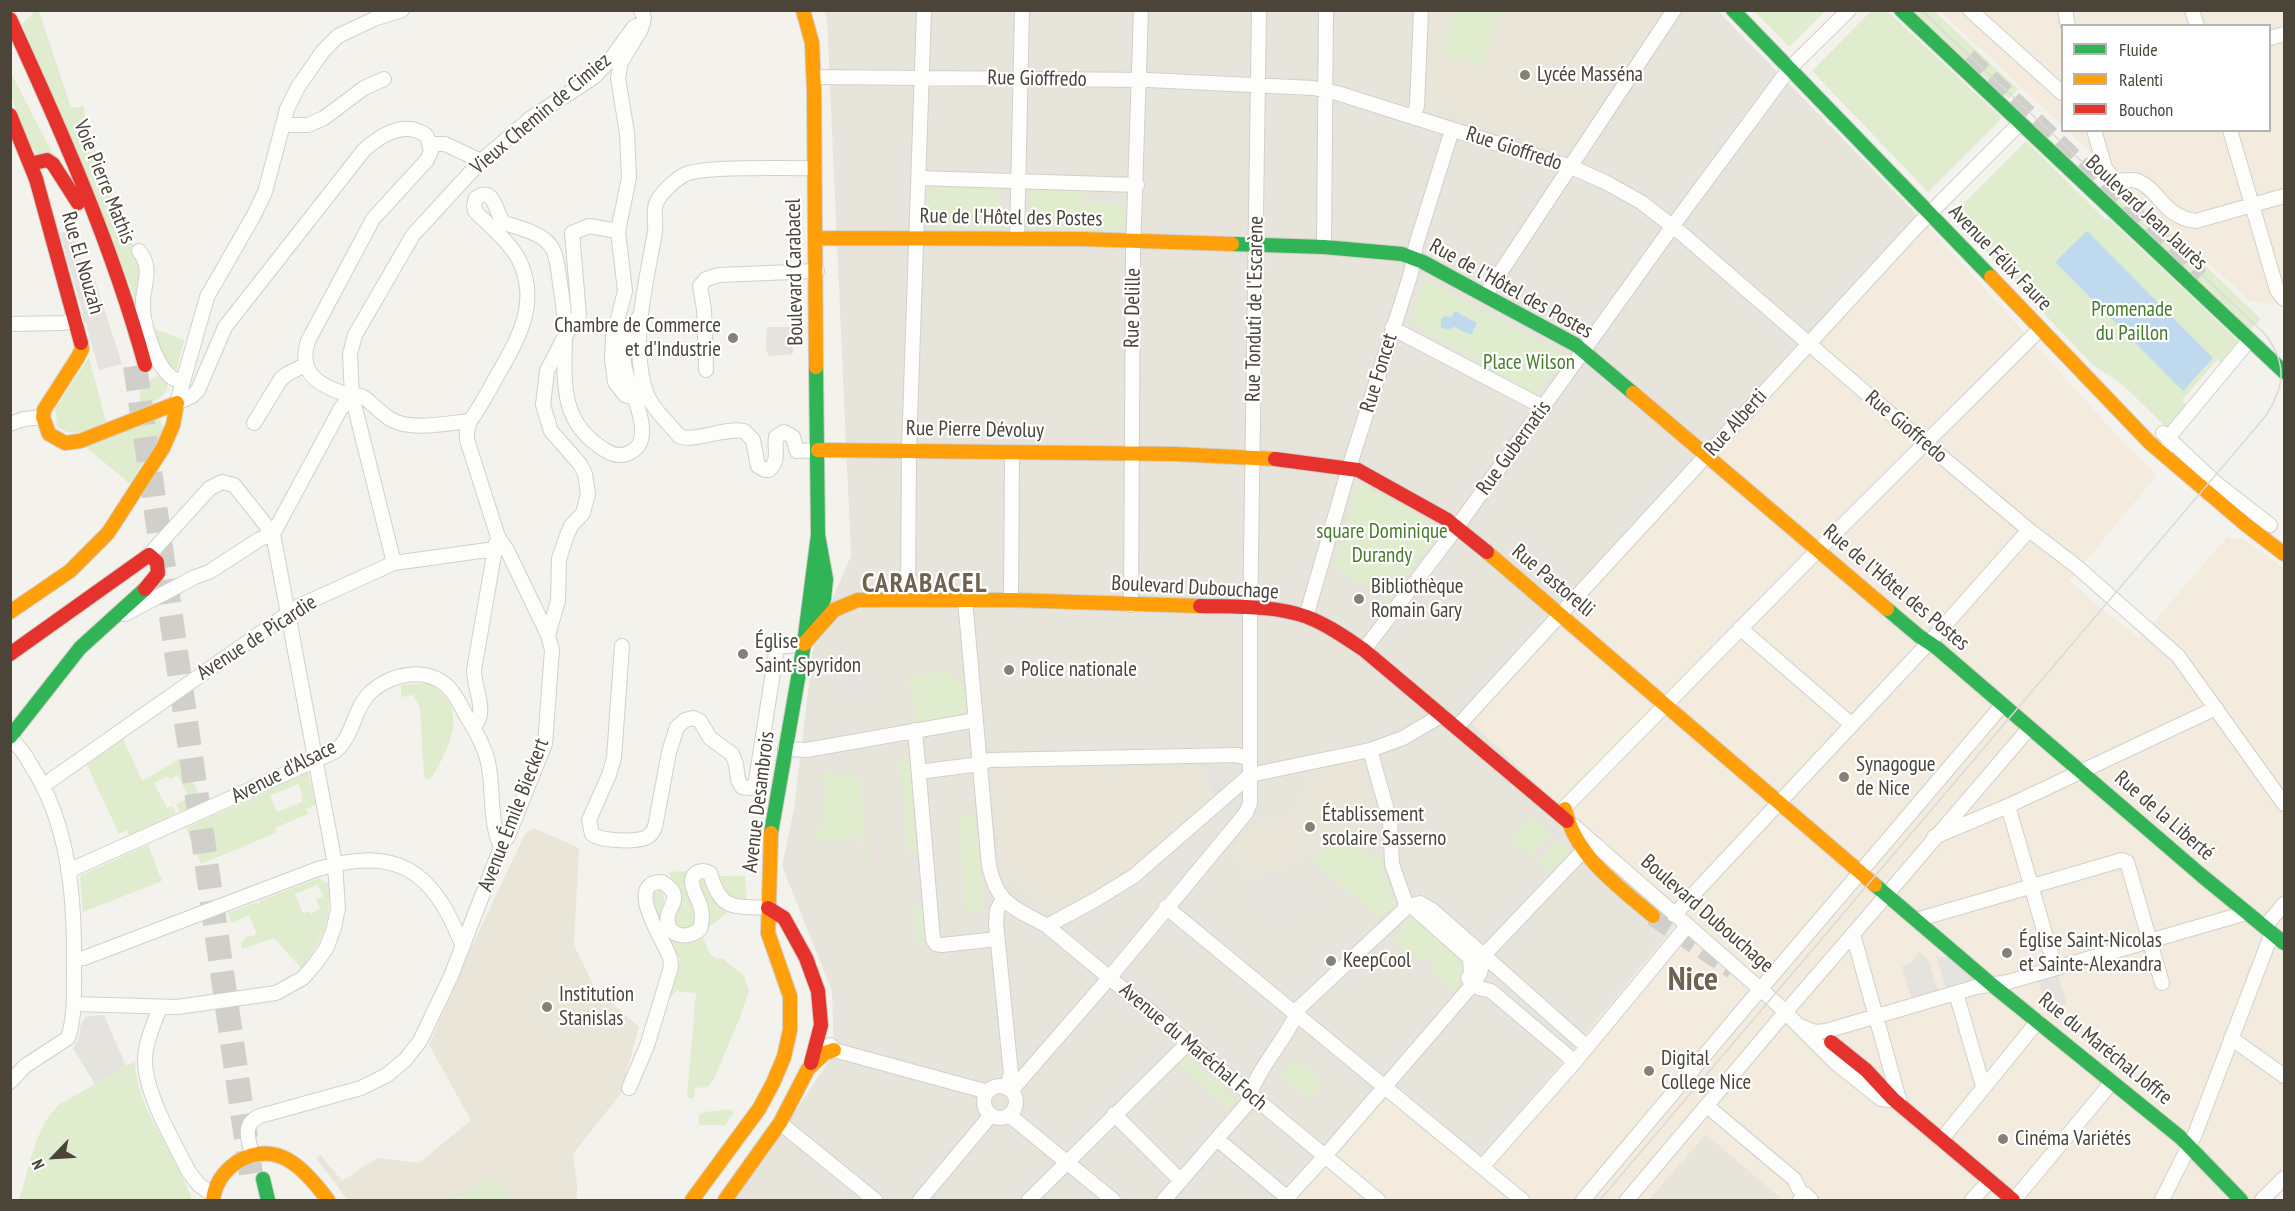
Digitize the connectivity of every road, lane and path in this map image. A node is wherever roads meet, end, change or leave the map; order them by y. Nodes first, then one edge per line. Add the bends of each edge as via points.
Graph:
1 (402, 10) edge
2 (803, 10) edge
3 (924, 10) edge
4 (1022, 10) edge
5 (1141, 10) edge
6 (1259, 10) edge
7 (1326, 10) edge
8 (1421, 10) edge
9 (1674, 10) edge
10 (1733, 10) edge
11 (1849, 10) edge
12 (1901, 10) edge
13 (1970, 10) edge
14 (642, 17) edge
15 (13, 25) edge
16 (10, 49) edge
17 (1789, 69) junction
18 (814, 77) junction
19 (921, 78) junction
20 (384, 79) dead end
21 (1021, 79) junction
22 (1139, 80) junction
23 (1259, 86) junction
24 (1326, 90) junction
25 (2061, 92) edge
26 (10, 115) edge
27 (1413, 117) junction
28 (2020, 123) junction
29 (283, 125) junction
30 (1452, 130) junction
31 (2095, 132) edge
32 (2231, 132) edge
33 (430, 144) junction
34 (481, 161) junction
35 (30, 164) junction
36 (1570, 167) junction
37 (815, 168) junction
38 (919, 178) junction
39 (1018, 180) junction
40 (2114, 180) junction
41 (1137, 185) junction
42 (2097, 196) junction
43 (2284, 196) edge
44 (78, 203) junction
45 (2251, 205) junction
46 (1929, 214) junction
47 (1673, 226) junction
48 (618, 231) junction
49 (917, 237) junction
50 (816, 238) junction
51 (1017, 239) junction
52 (1134, 242) junction
53 (1256, 245) junction
54 (1324, 247) junction
55 (140, 251) dead end
56 (1413, 257) junction
57 (816, 272) junction
58 (1486, 294) junction
59 (2284, 299) edge
60 (641, 315) junction
61 (77, 320) junction
62 (10, 324) edge
63 (1392, 328) junction
64 (2039, 330) junction
65 (565, 336) junction
66 (1809, 343) junction
67 (2246, 344) dead end
68 (1583, 352) junction
69 (305, 365) junction
70 (706, 370) dead end
71 (2284, 372) edge
72 (182, 382) junction
73 (352, 396) junction
74 (635, 398) junction
75 (177, 403) junction
76 (1543, 407) junction
77 (43, 417) junction
78 (470, 421) junction
79 (12, 422) edge
80 (254, 423) dead end
81 (2165, 435) junction
82 (1926, 442) junction
83 (818, 450) junction
84 (909, 450) junction
85 (1012, 452) junction
86 (1131, 454) junction
87 (2170, 454) dead end
88 (1253, 457) junction
89 (1705, 457) junction
90 (1349, 468) junction
91 (2270, 525) dead end
92 (1457, 527) junction
93 (2029, 530) junction
94 (273, 534) junction
95 (818, 535) junction
96 (496, 543) junction
97 (1818, 550) junction
98 (2284, 554) edge
99 (149, 555) junction
100 (394, 563) junction
101 (828, 581) junction
102 (858, 600) junction
103 (908, 600) junction
104 (965, 600) junction
105 (1011, 600) junction
106 (1131, 605) junction
107 (1250, 608) junction
108 (10, 612) edge
109 (289, 612) junction
110 (1561, 615) junction
111 (112, 616) junction
112 (1306, 616) junction
113 (1740, 628) junction
114 (548, 635) junction
115 (1929, 642) junction
116 (804, 644) junction
117 (622, 646) dead end
118 (1364, 650) junction
119 (10, 654) edge
120 (1666, 704) junction
121 (2216, 708) junction
122 (1999, 709) dead end
123 (1442, 715) junction
124 (2017, 719) joint
125 (976, 720) junction
126 (1851, 724) junction
127 (473, 727) junction
128 (1456, 727) junction
129 (915, 730) junction
130 (2026, 732) dead end
131 (10, 737) edge
132 (785, 749) junction
133 (1370, 750) junction
134 (1250, 759) junction
135 (315, 760) junction
136 (980, 762) junction
137 (919, 772) junction
138 (2081, 772) junction
139 (1251, 775) junction
140 (44, 785) junction
141 (1779, 802) junction
142 (2284, 804) edge
143 (1566, 806) joint
144 (2008, 806) junction
145 (1567, 821) junction
146 (1934, 837) junction
147 (501, 848) junction
148 (1600, 848) junction
149 (1584, 850) junction
150 (335, 864) junction
151 (68, 871) junction
152 (2031, 887) junction
153 (1885, 893) junction
154 (1002, 901) junction
155 (2284, 904) edge
156 (768, 908) junction
157 (1166, 908) junction
158 (2246, 913) junction
159 (1674, 915) junction
160 (1653, 916) tunnel mouth
161 (1916, 920) junction
162 (1047, 926) junction
163 (1687, 926) junction
164 (2270, 928) junction
165 (1853, 934) junction
166 (997, 939) junction
167 (2150, 939) junction
168 (2284, 943) edge
169 (463, 947) junction
170 (75, 959) junction
171 (2055, 968) junction
172 (1110, 977) junction
173 (1468, 978) dead end
174 (2162, 983) dead end
175 (1991, 984) junction
176 (1479, 988) dead end
177 (1612, 993) dead end
178 (1956, 993) junction
179 (1624, 1003) junction
180 (75, 1004) junction
181 (160, 1007) junction
182 (1786, 1012) junction
183 (1296, 1015) junction
184 (1875, 1017) junction
185 (2038, 1021) junction
186 (822, 1022) junction
187 (1800, 1026) junction
188 (2231, 1038) junction
189 (1188, 1042) junction
190 (1831, 1042) dead end
191 (1587, 1047) junction
192 (834, 1050) junction
193 (1573, 1064) junction
194 (808, 1069) junction
195 (2284, 1076) edge
196 (10, 1082) edge
197 (2112, 1082) junction
198 (1386, 1086) junction
199 (1983, 1086) junction
200 (629, 1088) dead end
201 (1008, 1089) junction
202 (988, 1092) junction
203 (1250, 1093) junction
204 (1897, 1102) junction
205 (1707, 1106) junction
206 (1114, 1114) junction
207 (991, 1115) junction
208 (1009, 1115) junction
209 (780, 1123) junction
210 (1218, 1139) junction
211 (1941, 1140) junction
212 (2190, 1146) junction
213 (252, 1155) junction
214 (1325, 1156) junction
215 (1066, 1162) junction
216 (1482, 1167) junction
217 (2284, 1178) edge
218 (258, 1180) tunnel mouth
219 (1181, 1181) junction
220 (1989, 1181) junction
221 (1804, 1196) edge
222 (213, 1198) edge
223 (258, 1200) edge
224 (328, 1200) edge
225 (692, 1200) edge
226 (725, 1200) edge
227 (876, 1200) edge
228 (920, 1200) edge
229 (1029, 1200) edge
230 (1113, 1200) edge
231 (1164, 1200) edge
232 (1287, 1200) edge
233 (1378, 1200) edge
234 (1522, 1200) edge
235 (1583, 1200) edge
236 (1628, 1200) edge
237 (1972, 1200) edge
238 (2013, 1200) edge
239 (2162, 1200) edge
240 (2241, 1200) edge
241 (2262, 1200) edge

1 - 29 street via 358,25 333,41 298,87
2 - 18 main road, Boulevard Carabacel via 812,43
3 - 19 street
4 - 21 street
5 - 22 street, Rue Delille
6 - 23 street, Rue Tonduti de l'Escarène
7 - 24 street
8 - 27 street via 1417,106
9 - 36 street
10 - 17 main road, Avenue Félix Faure
11 - 17 street, Rue Gubernatis
12 - 28 main road, Boulevard Jean Jaurès
13 - 25 street
14 - 34 street, Vieux Chemin de Cimiez via 594,76 531,117
14 - 48 street via 621,62 618,78 629,177
15 - 44 main road, Voie Pierre Mathis via 96,212 126,300 140,366
16 - 44 main road, Voie Pierre Mathis
17 - 46 main road, Avenue Félix Faure
17 - 47 street, Rue Gubernatis
18 - 19 street, Rue Gioffredo
18 - 37 main road, Boulevard Carabacel
19 - 21 street, Rue Gioffredo
19 - 38 street
20 - 29 street via 364,88 324,118 308,124
21 - 22 street, Rue Gioffredo
21 - 39 street
22 - 23 street, Rue Gioffredo
22 - 41 street, Rue Delille
23 - 24 street, Rue Gioffredo
23 - 53 street, Rue Tonduti de l'Escarène
24 - 27 street, Rue Gioffredo
24 - 54 street
26 - 35 main road, Rue El Nouzah
27 - 30 street, Rue Gioffredo
28 - 42 main road, Boulevard Jean Jaurès
28 - 46 street, Rue Alberti
29 - 72 street via 265,192 207,297
30 - 36 street, Rue Gioffredo
30 - 56 street, Rue Foncet
31 - 40 street via 2105,168
32 - 45 street
33 - 34 street via 445,144
33 - 69 street via 427,160 382,209 360,241 308,341
33 - 75 street via 427,136 408,128 373,142 364,150 225,327 198,390
34 - 73 street, Vieux Chemin de Cimiez via 413,234 355,334 350,354
35 - 44 main road via 47,160 53,164
35 - 61 main road, Rue El Nouzah
36 - 47 street, Rue Gioffredo via 1641,202
36 - 58 street
37 - 50 main road, Boulevard Carabacel
37 - 60 street via 686,173 667,188 656,204 656,227
38 - 39 street
38 - 49 street
39 - 41 street
39 - 51 street
40 - 42 street
40 - 45 street via 2138,182 2185,219 2196,221
41 - 52 street, Rue Delille
42 - 71 main road, Boulevard Jean Jaurès
43 - 45 street
45 - 59 street via 2277,290
46 - 64 main road, Avenue Félix Faure
46 - 66 street, Rue Alberti
47 - 66 street, Rue Gioffredo
47 - 68 street, Rue Gubernatis
48 - 65 street via 589,226 572,233 579,315
48 - 74 street via 626,291 612,359 615,382 625,395
49 - 50 main road, Rue de l'Hôtel des Postes
49 - 51 main road, Rue de l'Hôtel des Postes
49 - 84 street
50 - 57 main road, Boulevard Carabacel
51 - 52 main road, Rue de l'Hôtel des Postes
52 - 53 main road, Rue de l'Hôtel des Postes
52 - 86 street, Rue Delille
53 - 54 main road, Rue de l'Hôtel des Postes
53 - 88 street, Rue Tonduti de l'Escarène
54 - 56 main road, Rue de l'Hôtel des Postes
55 - 72 street via 148,269 143,317 159,363 171,378
56 - 58 main road, Rue de l'Hôtel des Postes
56 - 63 street, Rue Foncet
57 - 70 street via 719,275 703,281 700,286
57 - 83 main road, Boulevard Carabacel
58 - 68 main road, Rue de l'Hôtel des Postes
60 - 74 street via 627,333 624,364
60 - 83 street via 640,365 645,390 679,436 687,439 715,432 744,431 753,440 758,466 765,470 774,465 775,440 784,432 793,437 797,451
61 - 62 street
61 - 77 main road, Rue El Nouzah via 82,349 47,403
63 - 76 street
63 - 90 street, Rue Foncet
64 - 82 street
64 - 98 main road, Avenue Félix Faure via 2150,443
65 - 74 street via 565,395 577,422 591,440 616,455 636,449 643,437
65 - 78 street via 564,308 551,246 544,239 504,223 493,198 478,196 475,210 510,247 522,267 528,303 518,339
65 - 114 street via 547,371 543,405 551,431 580,464 588,494 583,513 571,526 559,560 558,600
66 - 82 street, Rue Gioffredo
66 - 89 street, Rue Alberti
67 - 81 street
68 - 76 street, Rue Gubernatis
68 - 89 main road, Rue de l'Hôtel des Postes
69 - 73 street via 316,380
69 - 80 street via 281,379
72 - 75 street
73 - 78 street via 363,397 394,421 413,425
73 - 94 street via 341,408
73 - 100 street, Vieux Chemin de Cimiez
75 - 77 main road via 71,443 49,434
75 - 108 main road via 163,448 108,533 70,571
76 - 92 street, Rue Gubernatis
77 - 79 street
78 - 96 street, Avenue Émile Bieckert via 467,440
81 - 87 street
81 - 91 street
82 - 93 street, Rue Gioffredo
82 - 97 street
83 - 84 main road, Rue Pierre Dévoluy
83 - 95 main road, Boulevard Carabacel
84 - 85 main road, Rue Pierre Dévoluy
84 - 103 street
85 - 86 main road, Rue Pierre Dévoluy
85 - 105 street
86 - 88 main road, Rue Pastorelli
86 - 106 street, Rue Delille
88 - 90 main road, Rue Pastorelli
88 - 107 street, Rue Tonduti de l'Escarène
89 - 97 main road, Rue de l'Hôtel des Postes
89 - 110 street, Rue Alberti
90 - 92 main road, Rue Pastorelli
90 - 112 street, Rue Foncet
92 - 110 main road, Rue Pastorelli
92 - 118 street, Rue Gubernatis
93 - 115 street
93 - 121 street, Rue Gioffredo via 2178,656
94 - 99 street via 234,485 222,482 210,488
94 - 109 street
94 - 111 street via 208,573 127,613
95 - 101 main road, Boulevard Carabacel
95 - 116 main road, Boulevard Carabacel
96 - 100 street, Avenue de Picardie
96 - 114 street, Avenue Émile Bieckert via 507,552
96 - 127 street via 474,669 482,710 479,723
97 - 113 street
97 - 115 main road, Rue de l'Hôtel des Postes
99 - 111 main road via 157,562 158,573
99 - 119 main road
100 - 109 street, Avenue de Picardie
101 - 102 main road, Boulevard Dubouchage
101 - 116 main road, Boulevard Carabacel via 823,605
102 - 103 main road, Boulevard Dubouchage
102 - 116 main road, Boulevard Dubouchage via 826,618
103 - 104 main road, Boulevard Dubouchage
104 - 105 main road, Boulevard Dubouchage
104 - 125 street
105 - 106 main road, Boulevard Dubouchage
106 - 107 main road, Boulevard Dubouchage
107 - 112 main road, Boulevard Dubouchage
107 - 134 street, Rue Tonduti de l'Escarène
109 - 135 street
109 - 140 street, Avenue de Picardie
110 - 120 main road, Rue Pastorelli
110 - 128 street, Rue Alberti
111 - 131 main road via 67,662
112 - 118 main road, Boulevard Dubouchage
113 - 120 street
113 - 126 street
114 - 147 street, Avenue Émile Bieckert via 553,657 545,744
115 - 124 main road, Rue de l'Hôtel des Postes
115 - 126 street
116 - 117 street via 777,647 757,774 750,789 742,787 738,780 732,754 710,738 700,721 687,719 679,724 669,752 652,832 645,838 601,840 592,834 589,820 614,758
116 - 132 main road, Avenue Desambrois
118 - 123 main road, Boulevard Dubouchage
120 - 141 main road, Rue Pastorelli
120 - 143 street
121 - 138 street
121 - 142 street, Rue Gioffredo
122 - 235 street
123 - 128 main road, Boulevard Dubouchage
123 - 133 street via 1403,738
124 - 138 main road, Rue de la Liberté
125 - 129 street
125 - 136 street
126 - 141 street
127 - 135 street, Avenue d'Alsace via 447,686 429,675 408,675 372,691 342,745
127 - 147 street, Avenue d'Alsace via 489,765
128 - 145 main road, Boulevard Dubouchage
129 - 132 street via 807,750
129 - 137 street
130 - 146 street
131 - 140 street
132 - 156 main road, Avenue Desambrois via 770,847
133 - 139 street
133 - 183 street via 1390,821 1392,864 1406,906
134 - 136 street via 1237,755
134 - 139 street, Rue Tonduti de l'Escarène
135 - 150 street
135 - 151 street, Avenue d'Alsace
136 - 137 street
136 - 154 street via 989,866
137 - 166 street via 934,942 942,945
138 - 144 street
138 - 158 main road, Rue de la Liberté
139 - 157 street, Rue Tonduti de l'Escarène via 1246,813
139 - 162 street via 1134,876
140 - 151 street via 58,820
141 - 153 main road, Rue Pastorelli
141 - 159 street
143 - 145 main road, Boulevard Dubouchage
144 - 146 street
144 - 152 street
145 - 148 street, Boulevard Dubouchage
145 - 149 main road, Boulevard Dubouchage
146 - 153 street
147 - 169 street, Avenue Émile Bieckert
148 - 149 street
148 - 159 street, Boulevard Dubouchage
149 - 160 main road, Boulevard Dubouchage via 1600,870
149 - 198 street via 1484,956 1477,979
150 - 169 street via 373,859 397,864 416,874 442,901
150 - 170 street
150 - 181 street via 338,909 334,928 326,949 303,978 282,991 258,997
151 - 170 street
152 - 161 street
152 - 167 street via 2122,860 2127,862
152 - 171 street
153 - 161 main road, Rue du Maréchal Joffre
153 - 165 street
154 - 162 street, Avenue du Maréchal Foch
154 - 166 street via 997,910
155 - 164 street
156 - 186 main road via 784,918 808,963 816,983
156 - 200 street via 733,906 718,896 710,873 695,874 692,879 701,908 700,929 684,937 668,923 673,893 663,882 650,886 646,898 650,916 671,967 647,1046
156 - 225 main road, Avenue Desambrois via 768,936 791,1002 786,1052 752,1119
157 - 172 street
157 - 183 street
158 - 164 main road, Rue de la Liberté
158 - 167 street
159 - 163 street, Boulevard Dubouchage
161 - 175 main road, Rue du Maréchal Joffre
162 - 172 street, Avenue du Maréchal Foch
163 - 179 street
163 - 182 street, Boulevard Dubouchage
164 - 168 main road, Rue de la Liberté
164 - 188 street
165 - 182 street
165 - 184 street
166 - 201 street via 1011,1074
167 - 171 street
167 - 174 street
169 - 213 street, Avenue Émile Bieckert via 420,1041 405,1060 361,1088 255,1118 247,1130
170 - 180 street
171 - 175 street
172 - 189 street, Avenue du Maréchal Foch
172 - 201 street
173 - 191 street via 1470,958 1414,905 1420,903 1432,910
175 - 178 street
175 - 185 main road, Rue du Maréchal Joffre
176 - 193 street via 1491,991
177 - 179 street
178 - 184 street
178 - 199 street
179 - 191 street
180 - 181 street
180 - 196 street via 68,1038 26,1066
181 - 222 street via 145,1058 148,1081 189,1172
182 - 187 street, Boulevard Dubouchage
182 - 205 street
183 - 198 street
183 - 203 street
184 - 187 street via 1821,1032
184 - 204 street
185 - 197 main road, Rue du Maréchal Joffre
185 - 199 street
186 - 192 street
186 - 194 main road via 819,1044
187 - 204 street, Boulevard Dubouchage via 1816,1045 1881,1099
188 - 195 street
188 - 212 street
189 - 203 street, Avenue du Maréchal Foch
189 - 206 street
190 - 204 main road
191 - 193 street
192 - 194 main road
192 - 202 street
193 - 216 street
194 - 209 main road
197 - 212 main road, Rue du Maréchal Joffre
197 - 238 street
198 - 214 street
198 - 216 street
199 - 211 street
201 - 202 street via 996,1087
201 - 208 street via 1014,1095 1015,1106
202 - 207 street via 984,1101
203 - 210 street via 1247,1104
203 - 214 street, Avenue du Maréchal Foch
204 - 211 main road
205 - 221 street via 1794,1179
205 - 236 street
206 - 215 street
206 - 219 street
207 - 208 street
207 - 228 street
208 - 215 street
209 - 226 main road
209 - 227 street
210 - 219 street
210 - 232 street
211 - 220 main road
212 - 239 street
212 - 240 main road, Rue du Maréchal Joffre
213 - 222 main road via 227,1171
213 - 224 main road via 267,1153 292,1161
214 - 232 street
214 - 233 street, Avenue du Maréchal Foch
215 - 229 street
215 - 230 street
216 - 234 street
217 - 241 street
218 - 223 main road
219 - 231 street
220 - 237 street
220 - 238 main road

